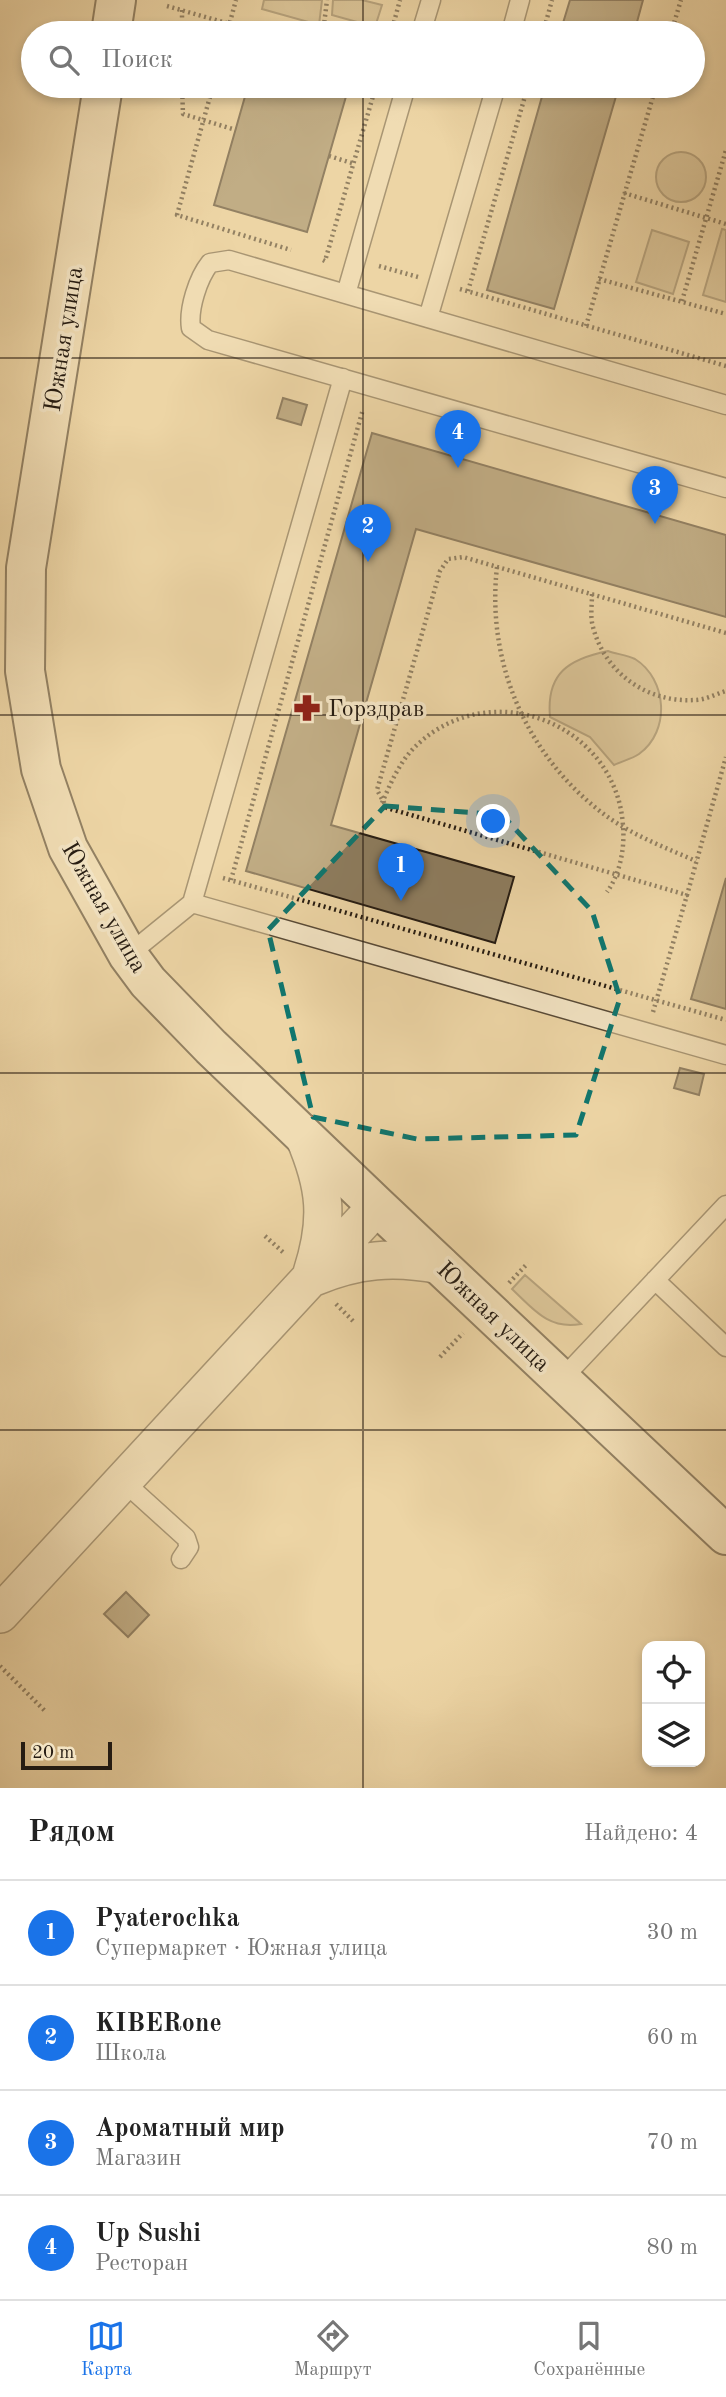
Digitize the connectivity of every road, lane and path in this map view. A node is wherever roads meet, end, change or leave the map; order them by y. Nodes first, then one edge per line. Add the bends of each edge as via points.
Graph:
1 (116, 0) edge
2 (236, 0) edge
3 (327, 0) edge
4 (400, 0) edge
5 (431, 0) edge
6 (520, 0) edge
7 (552, 0) edge
8 (681, 0) edge
9 (167, 6) dead end
10 (182, 10) junction
11 (113, 21) edge
12 (182, 21) edge
13 (220, 21) edge
14 (231, 21) edge
15 (324, 21) edge
16 (394, 21) edge
17 (425, 21) edge
18 (514, 21) edge
19 (546, 21) edge
20 (675, 21) edge
21 (101, 98) edge
22 (183, 98) edge
23 (209, 98) edge
24 (372, 98) edge
25 (403, 98) edge
26 (493, 98) edge
27 (524, 98) edge
28 (652, 98) edge
29 (203, 120) junction
30 (236, 130) dead end
31 (726, 150) edge
32 (329, 156) dead end
33 (353, 164) junction
34 (381, 172) junction
35 (624, 193) junction
36 (706, 219) junction
37 (726, 225) edge
38 (328, 251) junction
39 (301, 253) dead end
40 (313, 257) dead end
41 (356, 259) junction
42 (599, 279) junction
43 (439, 283) junction
44 (468, 291) junction
45 (346, 294) junction
46 (682, 301) junction
47 (726, 314) edge
48 (428, 318) junction
49 (586, 326) junction
50 (726, 366) edge
51 (343, 378) junction
52 (370, 386) junction
53 (726, 405) edge
54 (726, 488) edge
55 (497, 567) junction
56 (592, 594) junction
57 (726, 633) edge
58 (726, 691) edge
59 (520, 713) junction
60 (726, 757) edge
61 (382, 803) junction
62 (623, 825) junction
63 (696, 861) junction
64 (616, 874) junction
65 (216, 876) dead end
66 (231, 880) junction
67 (607, 892) dead end
68 (687, 895) junction
69 (192, 903) junction
70 (128, 955) junction
71 (659, 989) dead end
72 (726, 1020) edge
73 (726, 1055) edge
74 (304, 1136) junction
75 (726, 1205) edge
76 (377, 1206) junction
77 (440, 1265) junction
78 (310, 1279) junction
79 (655, 1280) junction
80 (726, 1347) edge
81 (561, 1380) junction
82 (123, 1481) junction
83 (726, 1535) edge
84 (181, 1559) dead end
85 (0, 1614) edge
86 (0, 1665) edge
87 (45, 1711) dead end

1 - 11 street
2 - 14 path
3 - 15 path
4 - 16 path
5 - 17 lane
6 - 18 lane
7 - 19 path
8 - 20 path
9 - 10 path
10 - 12 path
10 - 13 path
21 - 70 street, Южная улица via 26,568 25,671 41,769 68,848
22 - 29 path via 183,114
23 - 29 path
24 - 33 path
25 - 34 lane
26 - 43 lane
27 - 44 path
28 - 35 path
29 - 30 path
29 - 39 path via 177,215
31 - 36 path
32 - 33 path
33 - 34 path
33 - 38 path
34 - 41 lane
35 - 36 path
35 - 42 path
36 - 37 path
36 - 46 path
38 - 40 path via 326,261
38 - 41 path
41 - 43 path
41 - 45 lane
42 - 46 path
42 - 49 path
43 - 44 path
43 - 48 lane
44 - 49 path
45 - 48 lane
45 - 51 lane via 219,260 203,271 189,317 191,328 208,340
46 - 47 path
48 - 53 lane
49 - 50 path
51 - 52 lane
51 - 69 lane
52 - 54 lane
52 - 66 path
55 - 56 path
55 - 59 path via 493,599 501,662
55 - 61 path via 455,557 442,565 377,790
56 - 57 path
56 - 58 path via 592,625 605,658 629,683 661,698 697,700
59 - 61 path via 495,711 453,721 418,744 393,778
59 - 62 path via 559,774 606,816
59 - 62 path via 558,724 592,750 622,805
60 - 63 path
61 - 64 path
62 - 63 path
62 - 64 path via 624,844
63 - 68 path
64 - 67 path
64 - 68 path
65 - 66 path
66 - 72 path
68 - 71 path
69 - 70 lane
69 - 73 lane
70 - 74 street, Южная улица via 211,1047
74 - 76 street, Южная улица
74 - 78 street via 318,1170 325,1206 322,1243
75 - 79 lane
76 - 77 street, Южная улица
76 - 78 street
77 - 78 street via 374,1259 341,1265
77 - 81 street, Южная улица
78 - 82 street
79 - 80 lane
79 - 81 lane
81 - 83 street, Южная улица
82 - 84 lane via 186,1538 189,1548
82 - 85 street
86 - 87 path

